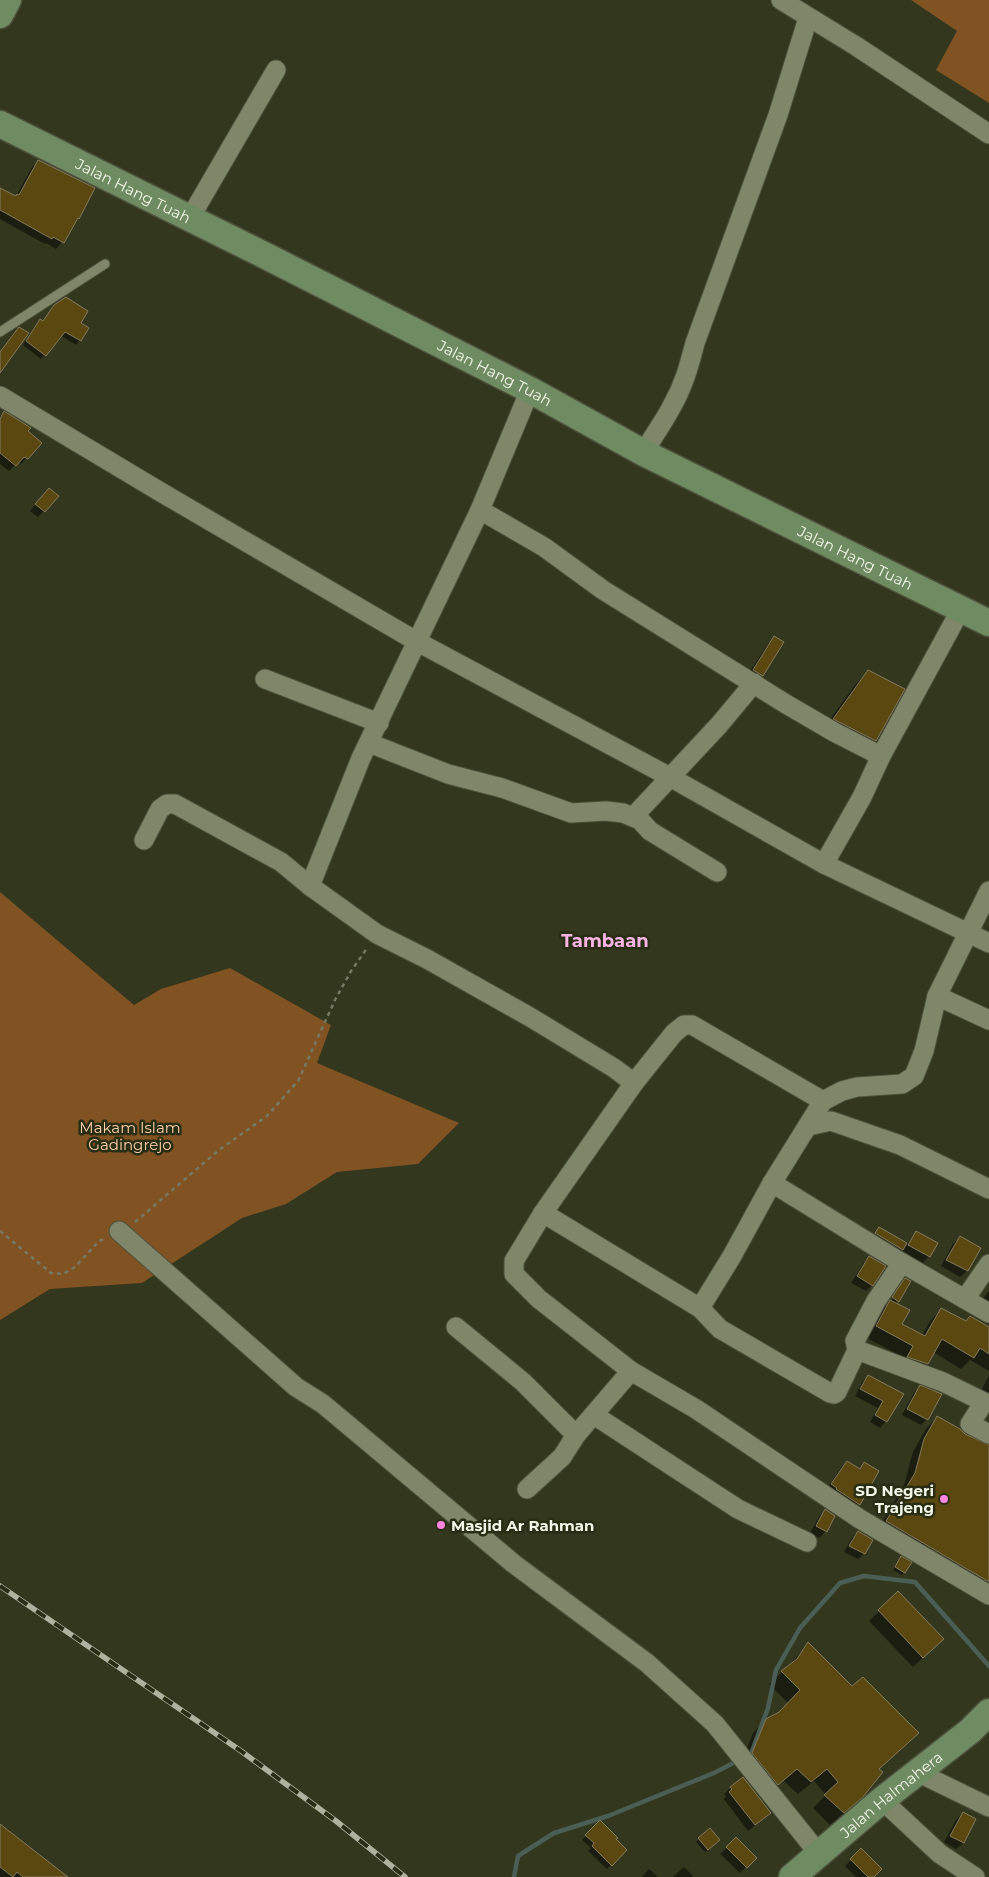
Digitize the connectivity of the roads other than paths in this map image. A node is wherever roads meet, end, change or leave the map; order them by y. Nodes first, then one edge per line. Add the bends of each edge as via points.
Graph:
1 (8, 0) edge
2 (781, 0) edge
3 (0, 15) edge
4 (808, 18) junction
5 (276, 70) dead end
6 (0, 124) edge
7 (989, 134) edge
8 (190, 218) junction
9 (105, 264) dead end
10 (0, 332) edge
11 (530, 390) junction
12 (0, 396) edge
13 (644, 453) junction
14 (480, 510) junction
15 (961, 609) junction
16 (989, 623) edge
17 (416, 641) junction
18 (265, 679) dead end
19 (754, 683) junction
20 (378, 723) junction
21 (369, 743) junction
22 (881, 756) junction
23 (670, 777) junction
24 (633, 817) junction
25 (144, 840) dead end
26 (824, 864) junction
27 (717, 872) dead end
28 (310, 886) junction
29 (989, 890) edge
30 (968, 932) junction
31 (989, 943) edge
32 (937, 996) junction
33 (989, 1020) edge
34 (634, 1083) junction
35 (823, 1100) junction
36 (808, 1126) junction
37 (772, 1183) junction
38 (989, 1189) edge
39 (543, 1213) junction
40 (118, 1231) road end
41 (902, 1263) junction
42 (989, 1264) edge
43 (965, 1299) junction
44 (700, 1308) junction
45 (989, 1313) edge
46 (456, 1327) dead end
47 (857, 1350) junction
48 (631, 1371) junction
49 (594, 1415) junction
50 (989, 1434) edge
51 (576, 1435) junction
52 (527, 1489) dead end
53 (807, 1542) dead end
54 (989, 1595) edge
55 (989, 1712) edge
56 (917, 1772) junction
57 (882, 1800) junction
58 (989, 1807) edge
59 (819, 1854) junction
60 (792, 1877) edge
61 (976, 1877) edge

1 - 3 street
2 - 4 street
4 - 7 street
4 - 13 street via 778,115 694,343 690,367 671,408
5 - 8 street
6 - 8 street, Jalan Hang Tuah
8 - 11 street, Jalan Hang Tuah
9 - 10 lane
11 - 13 street, Jalan Hang Tuah
11 - 14 street
12 - 17 street
13 - 15 street, Jalan Hang Tuah
14 - 17 street
14 - 19 street via 544,547 604,590
15 - 16 street, Jalan Hang Tuah
15 - 22 street
17 - 20 street
17 - 23 street
18 - 20 street
19 - 22 street via 834,732
19 - 23 street
20 - 21 street
21 - 24 street via 448,774 502,788 571,813 606,811
21 - 28 street
22 - 26 street
23 - 24 street
23 - 26 street
24 - 27 street
25 - 28 street via 160,809 167,804 175,804 281,862
26 - 30 street
28 - 34 street via 377,934 521,1012
29 - 30 street
30 - 31 street
30 - 32 street
32 - 33 street
32 - 35 street via 924,1051 914,1076 902,1084 857,1087
34 - 35 street via 674,1033 684,1025 692,1024
34 - 39 street
35 - 36 street
36 - 37 street
36 - 38 street via 831,1121 900,1145
37 - 41 street
37 - 44 street
39 - 44 street
39 - 48 street via 514,1261 514,1274 539,1299
40 - 59 street via 296,1387 323,1404 514,1564 647,1663 715,1724
41 - 43 street
41 - 47 street via 876,1301 855,1341
42 - 43 street
43 - 45 street
44 - 47 street via 720,1329 830,1393 837,1392
46 - 51 street via 523,1382
47 - 50 street via 943,1382 984,1402 970,1424
48 - 49 street
48 - 54 street via 696,1409 860,1519
49 - 51 street
49 - 53 street via 738,1509
51 - 52 street via 562,1457
55 - 56 street, Jalan Halmahera
56 - 57 street, Jalan Halmahera
56 - 58 street
57 - 59 street, Jalan Halmahera
57 - 61 street via 940,1854
59 - 60 street, Jalan Halmahera

